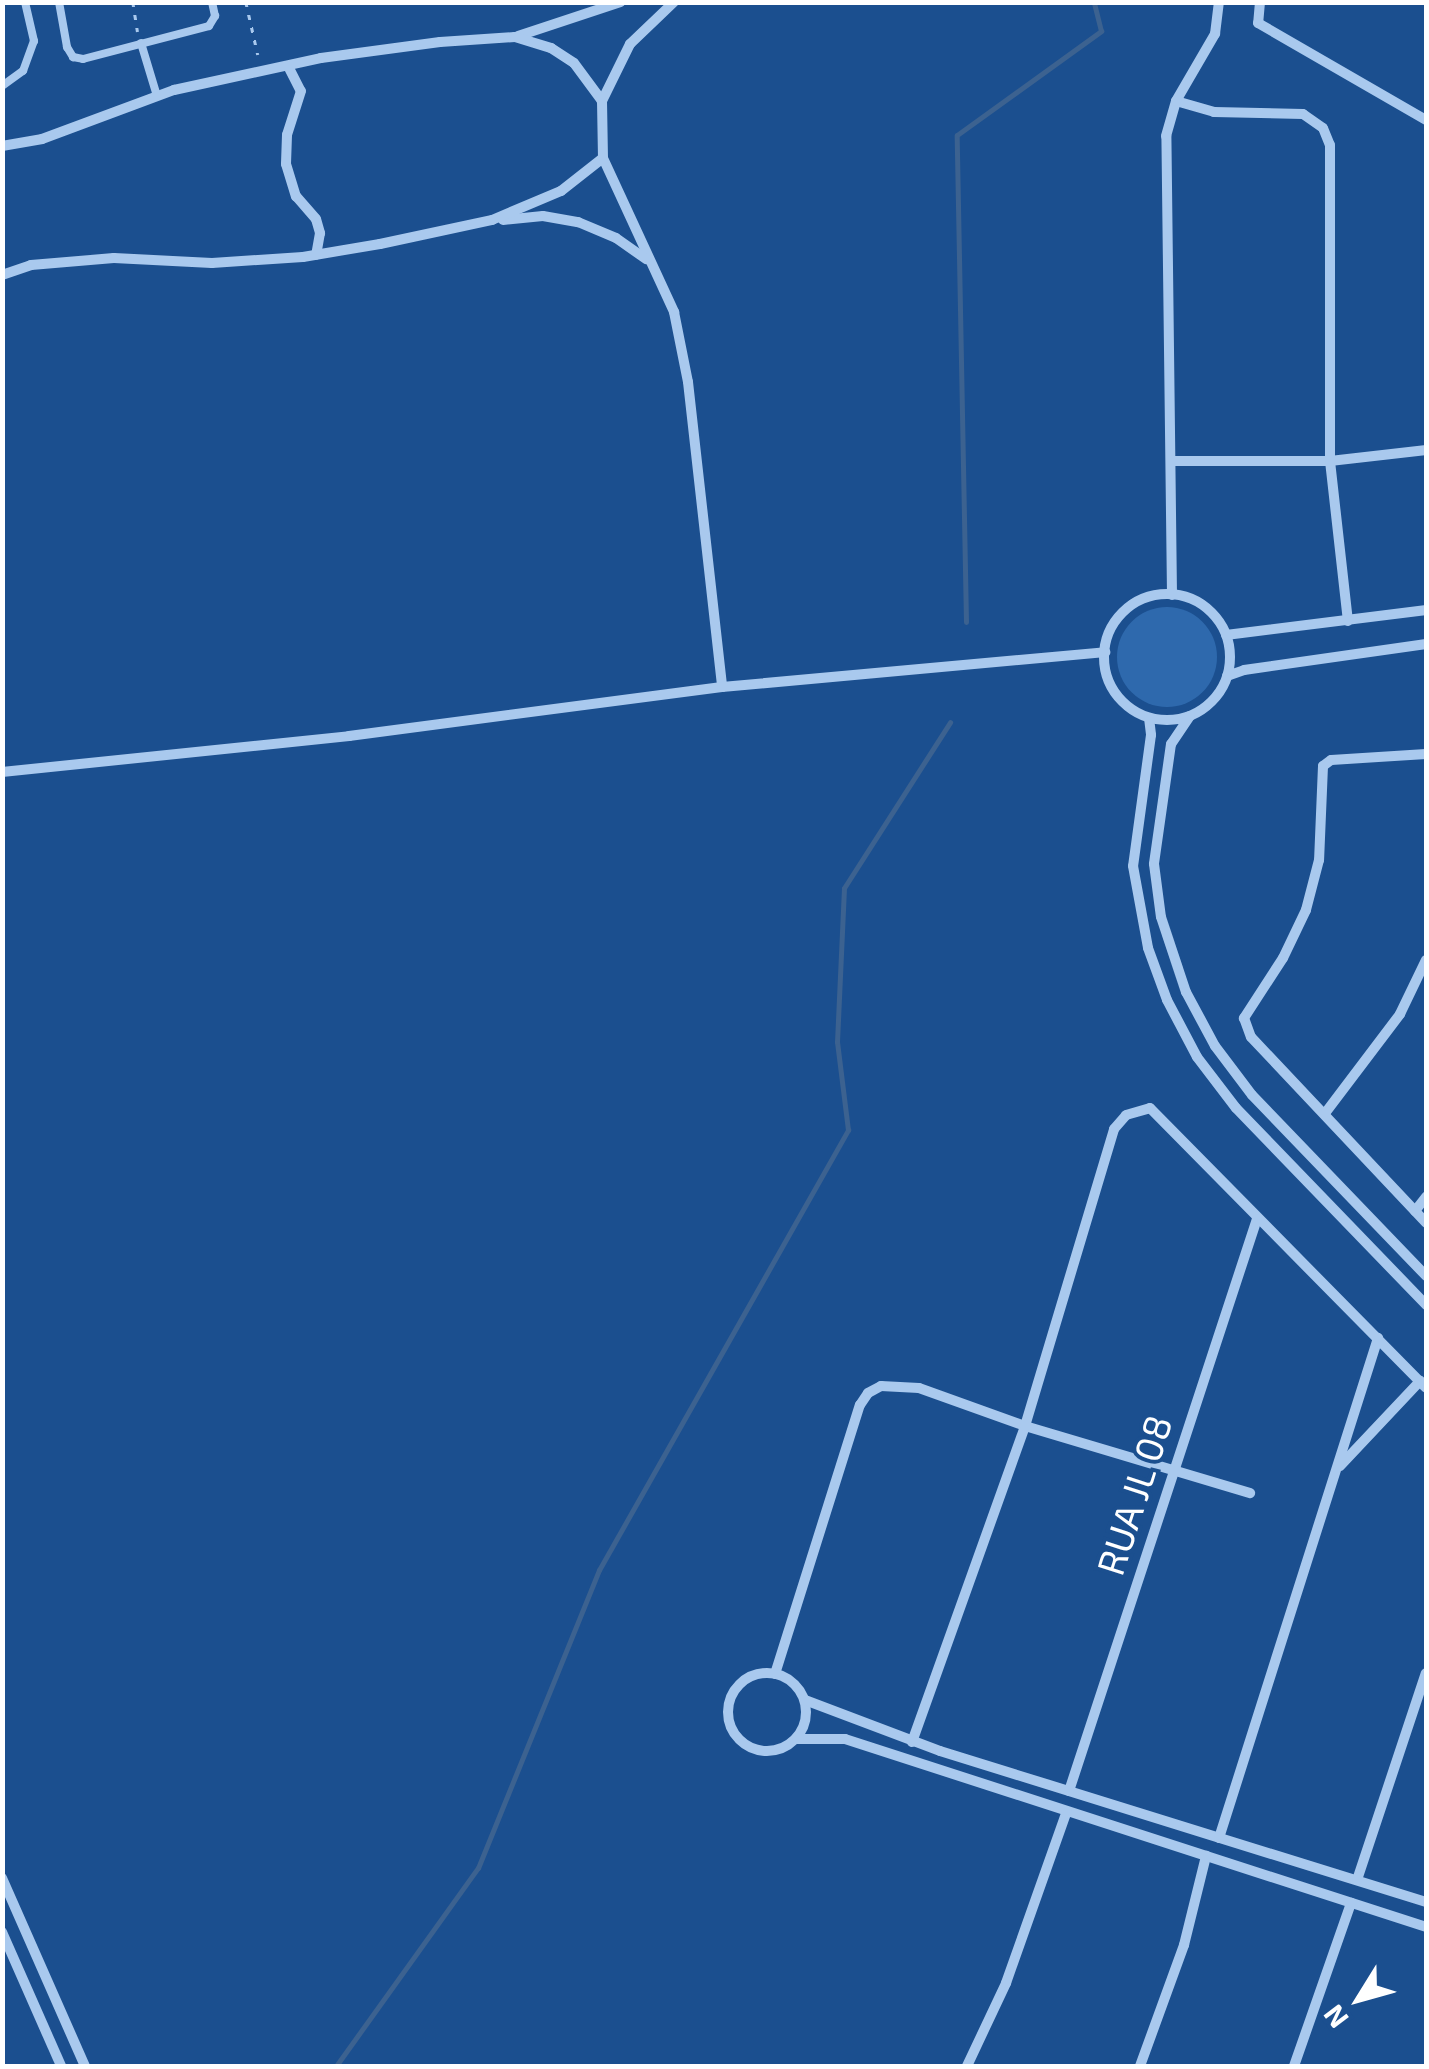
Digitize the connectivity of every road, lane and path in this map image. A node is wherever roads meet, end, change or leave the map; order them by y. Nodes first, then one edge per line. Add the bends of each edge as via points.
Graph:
1 (26, 2) edge
2 (59, 2) edge
3 (133, 2) edge
4 (212, 2) edge
5 (246, 2) edge
6 (622, 2) edge
7 (674, 2) edge
8 (1219, 2) edge
9 (1260, 2) edge
10 (515, 36) junction
11 (141, 43) junction
12 (288, 66) junction
13 (262, 72) junction
14 (2, 86) edge
15 (157, 96) junction
16 (602, 100) junction
17 (1176, 102) junction
18 (1426, 120) edge
19 (2, 146) edge
20 (602, 158) junction
21 (492, 220) junction
22 (316, 254) junction
23 (646, 260) junction
24 (2, 275) edge
25 (1426, 450) edge
26 (1172, 461) junction
27 (1330, 462) junction
28 (1172, 594) junction
29 (1426, 610) edge
30 (1348, 621) junction
31 (1226, 635) junction
32 (1426, 644) edge
33 (1105, 652) junction
34 (1228, 676) junction
35 (722, 687) junction
36 (1190, 716) junction
37 (1149, 718) junction
38 (1426, 754) edge
39 (2, 772) edge
40 (1426, 960) edge
41 (1326, 1112) junction
42 (1426, 1197) edge
43 (1415, 1211) junction
44 (1257, 1219) junction
45 (1426, 1223) edge
46 (1426, 1276) edge
47 (1426, 1306) edge
48 (1378, 1338) junction
49 (1423, 1385) edge
50 (1025, 1426) junction
51 (1174, 1469) junction
52 (1336, 1470) junction
53 (1250, 1493) dead end
54 (1426, 1673) edge
55 (776, 1674) junction
56 (805, 1700) junction
57 (797, 1738) junction
58 (912, 1742) junction
59 (1068, 1791) junction
60 (1067, 1811) junction
61 (1149, 1816) junction
62 (1144, 1836) junction
63 (1219, 1838) junction
64 (1206, 1856) junction
65 (2, 1878) edge
66 (1357, 1880) junction
67 (1426, 1902) edge
68 (1351, 1903) junction
69 (1426, 1927) edge
70 (3, 1934) edge
71 (61, 2066) edge
72 (85, 2066) edge
73 (967, 2066) edge
74 (1140, 2066) edge
75 (1294, 2066) edge

1 - 14 lane via 34,41 22,70
2 - 11 lane via 72,57
3 - 11 path
4 - 11 lane via 209,26
5 - 13 path
6 - 10 street
7 - 16 street via 630,44
8 - 17 street via 1210,47
9 - 18 street via 1258,23
10 - 12 street
10 - 16 street via 574,63
11 - 15 lane
12 - 13 street
12 - 22 street via 302,91 287,135 286,164 296,196 316,219
13 - 15 street
15 - 19 street via 42,140
16 - 20 street
17 - 26 street via 1166,136
17 - 27 street via 1214,112 1296,112 1328,136
20 - 21 street via 560,192
20 - 23 street
21 - 22 street
21 - 23 street via 544,216 578,222
22 - 24 street via 212,263 114,258 31,264
23 - 35 street via 674,312 688,382
25 - 27 street
26 - 27 street
26 - 28 street
27 - 30 street
28 - 31 street via 1199,603
28 - 33 street via 1144,598 1122,614
29 - 30 street
30 - 31 street
31 - 34 street
32 - 34 street
33 - 35 street
33 - 37 street via 1115,692
34 - 36 street via 1214,701
35 - 39 street
36 - 37 street
36 - 46 street via 1171,744 1154,864 1161,917 1186,992 1214,1046 1252,1095
37 - 47 street via 1133,866 1148,948 1167,1000 1236,1108
38 - 41 street via 1330,760 1323,766 1321,847 1306,910 1244,1018 1250,1037
40 - 41 street via 1400,1014
41 - 43 street
42 - 43 street
43 - 45 street
44 - 48 street
44 - 50 street via 1150,1108 1126,1115 1114,1128
44 - 51 street, RUA JL 08
48 - 49 street
48 - 52 street
49 - 52 street
50 - 51 street
50 - 55 street via 919,1388 881,1386 868,1393
50 - 58 street
51 - 53 street
51 - 59 street, RUA JL 08
52 - 63 street
54 - 66 street
55 - 56 street via 794,1683
55 - 57 street via 755,1675 738,1686 729,1704 730,1724 741,1741 759,1750 780,1750
56 - 57 street via 806,1720
56 - 58 street
57 - 60 street via 845,1740
58 - 59 street
59 - 61 street
60 - 62 street
60 - 73 street via 1006,1983
61 - 62 street
61 - 63 street
62 - 64 street
63 - 66 street
64 - 68 street
64 - 74 street via 1175,1974
65 - 72 street
66 - 67 street
68 - 69 street
68 - 75 street
70 - 71 street

